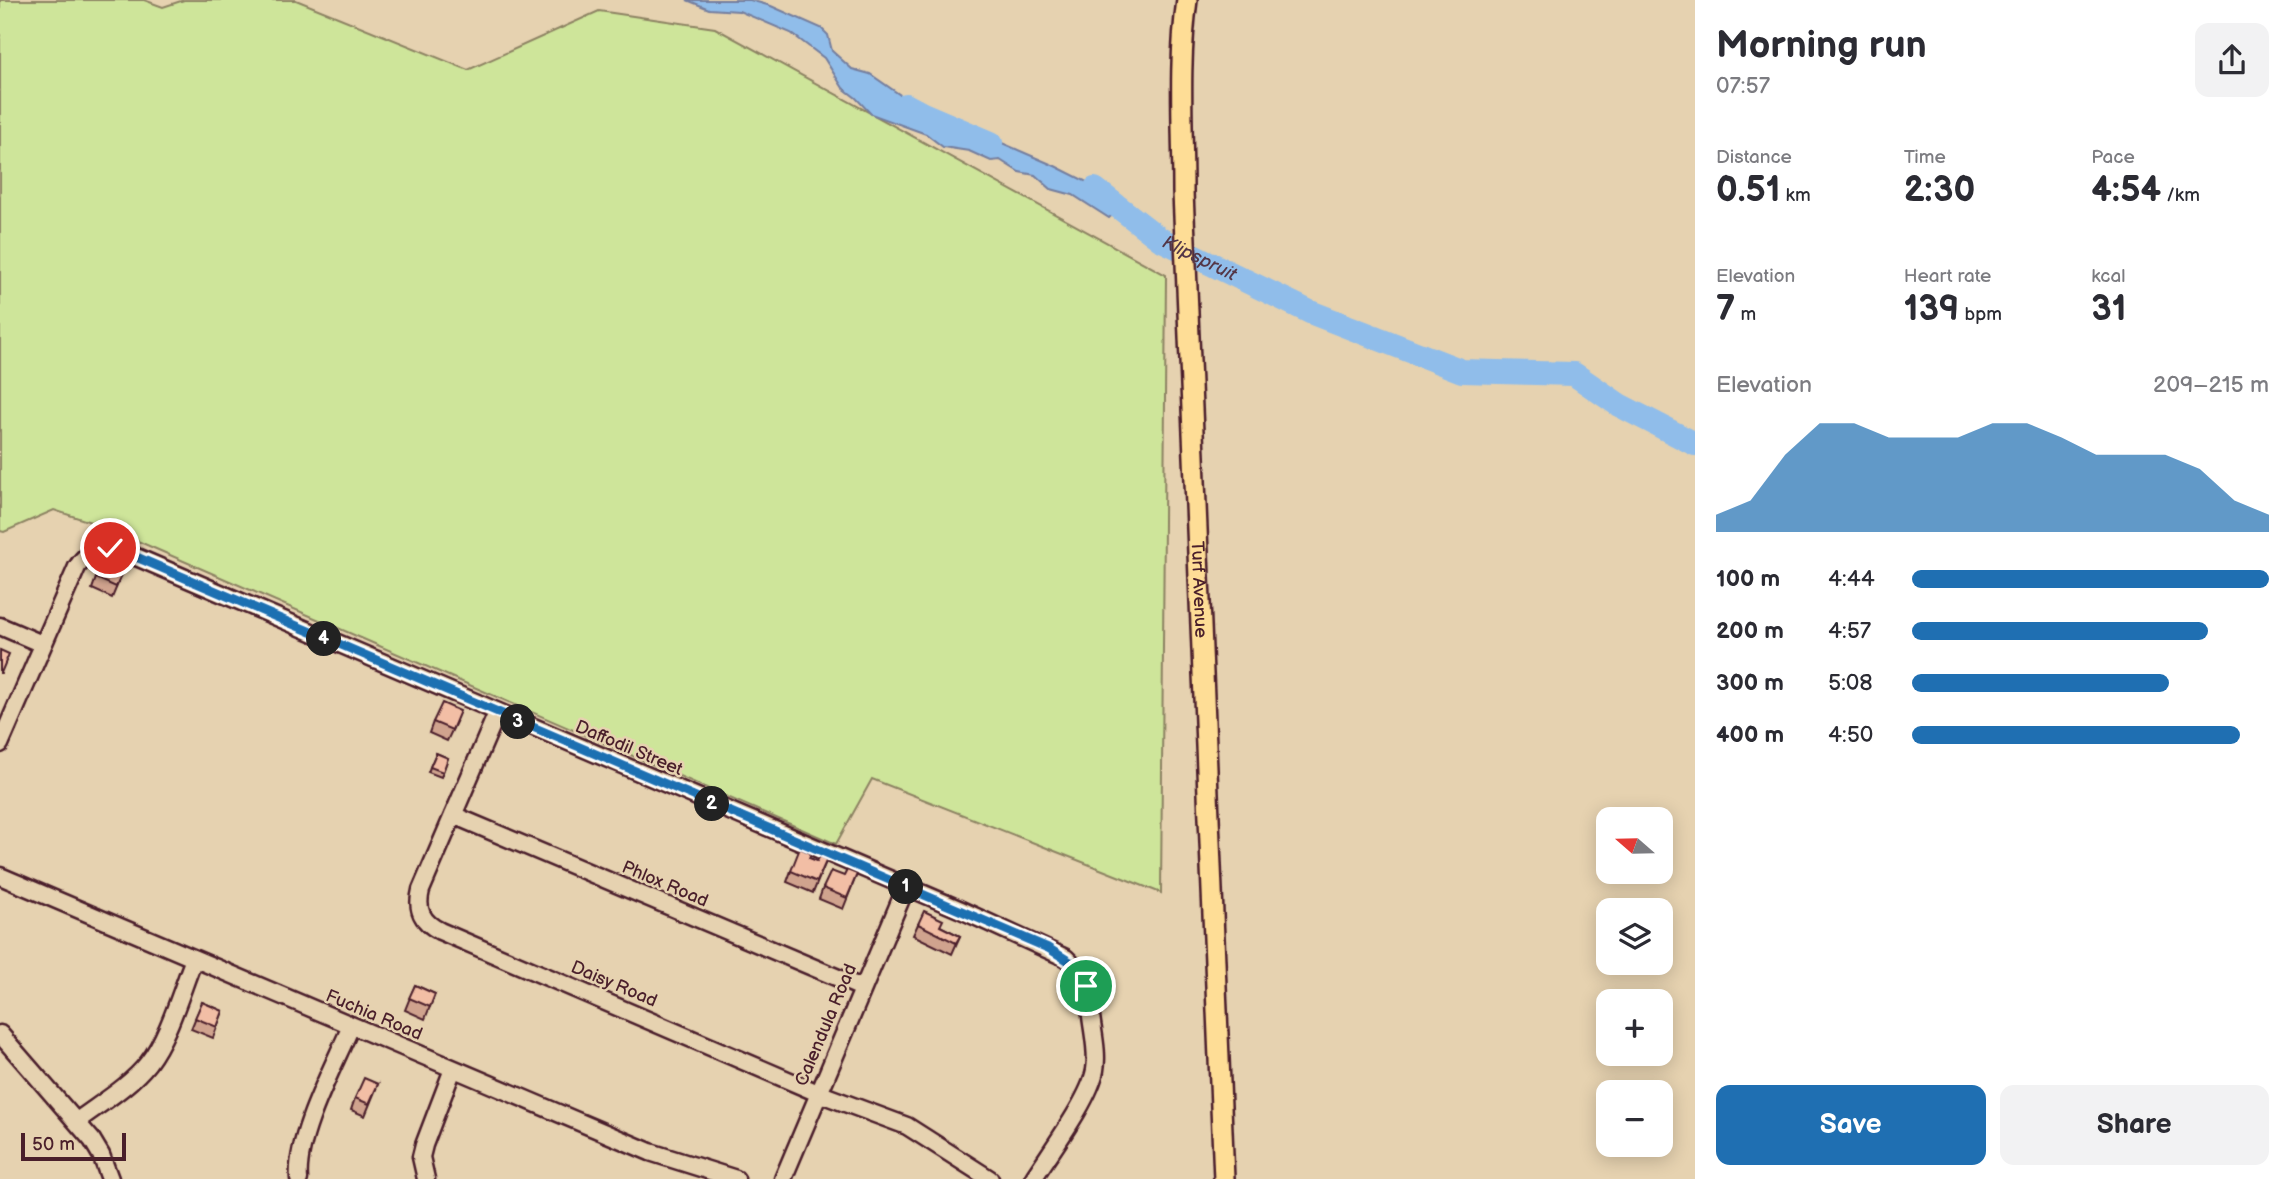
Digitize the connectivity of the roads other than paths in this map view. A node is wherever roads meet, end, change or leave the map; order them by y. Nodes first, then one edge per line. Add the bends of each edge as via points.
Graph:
1 (1187, 0) edge
2 (0, 626) edge
3 (42, 644) junction
4 (497, 713) junction
5 (0, 744) edge
6 (453, 815) junction
7 (0, 876) edge
8 (906, 887) junction
9 (194, 959) junction
10 (862, 988) junction
11 (351, 1026) junction
12 (0, 1034) edge
13 (453, 1069) junction
14 (818, 1093) junction
15 (77, 1121) junction
16 (110, 1179) edge
17 (299, 1179) edge
18 (426, 1179) edge
19 (736, 1179) edge
20 (783, 1179) edge
21 (990, 1179) edge
22 (1033, 1179) edge
23 (1224, 1179) edge

1 - 23 main road, Turf Avenue via 1182,68 1183,192
2 - 3 street
3 - 4 street, Daffodil Street via 77,567 88,554 103,548 127,553
3 - 5 street
4 - 6 street, Daisy Road
4 - 8 street, Daffodil Street
6 - 10 street, Phlox Road
6 - 14 street, Daisy Road via 419,897 419,911 433,927
7 - 9 street, Fuchia Road
8 - 10 street, Calendula Road
8 - 22 street, Daffodil Street via 1058,953 1072,963 1086,986 1094,1074
9 - 11 street, Fuchia Road
9 - 15 street via 149,1062
10 - 14 street, Calendula Road
11 - 13 street, Fuchia Road
11 - 17 street via 306,1132
12 - 15 street
13 - 18 street via 421,1157
13 - 19 street, Fuchia Road via 650,1152
14 - 20 street, Calendula Road
14 - 21 street, Daisy Road via 907,1126
15 - 16 street via 101,1155

